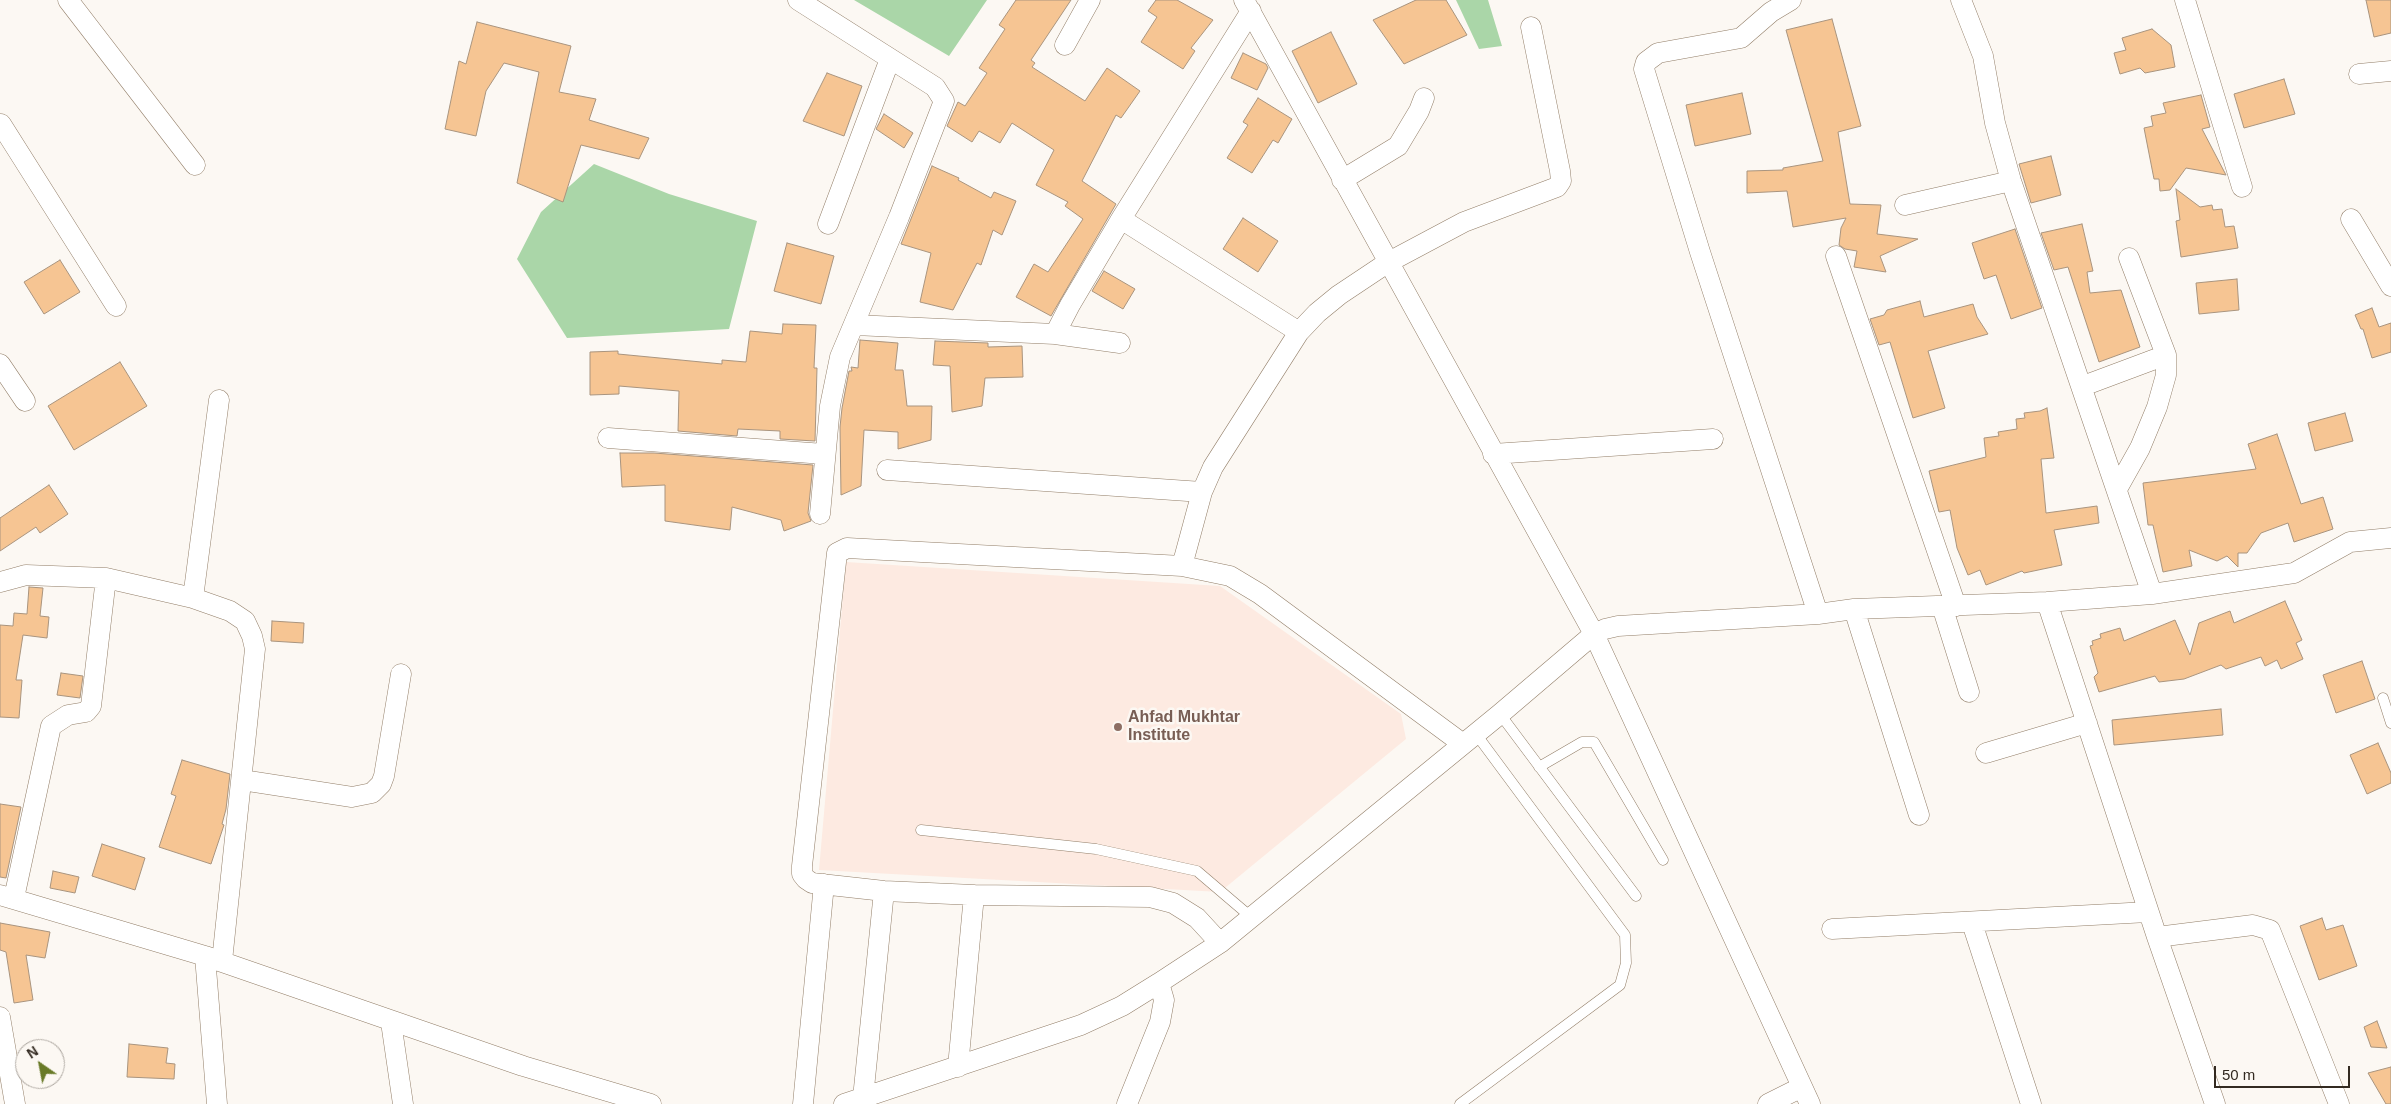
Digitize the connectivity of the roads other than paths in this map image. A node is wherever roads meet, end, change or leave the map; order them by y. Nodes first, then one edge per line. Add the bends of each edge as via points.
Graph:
1 (68, 0) edge
2 (798, 0) edge
3 (1090, 0) edge
4 (1791, 0) edge
5 (1961, 0) edge
6 (2185, 0) edge
7 (1248, 6) edge
8 (1531, 26) dead end
9 (1065, 45) dead end
10 (890, 59) junction
11 (2391, 71) edge
12 (2359, 74) dead end
13 (1424, 98) dead end
14 (0, 124) edge
15 (195, 165) dead end
16 (1342, 180) junction
17 (2012, 181) junction
18 (2242, 187) dead end
19 (1905, 205) dead end
20 (1121, 219) junction
21 (2351, 219) dead end
22 (828, 224) dead end
23 (1836, 256) dead end
24 (2129, 258) dead end
25 (1387, 263) junction
26 (2391, 286) edge
27 (116, 306) dead end
28 (854, 325) junction
29 (1300, 332) junction
30 (1055, 334) junction
31 (1120, 343) dead end
32 (2166, 355) junction
33 (0, 364) edge
34 (2083, 386) junction
35 (219, 400) dead end
36 (25, 401) dead end
37 (608, 438) dead end
38 (1713, 438) dead end
39 (824, 454) junction
40 (1493, 454) junction
41 (887, 470) dead end
42 (2117, 489) junction
43 (1202, 492) junction
44 (820, 514) dead end
45 (2391, 538) edge
46 (1182, 566) junction
47 (106, 578) junction
48 (0, 582) edge
49 (2152, 594) junction
50 (193, 598) junction
51 (2047, 602) junction
52 (1949, 606) junction
53 (1854, 609) junction
54 (1818, 614) junction
55 (1594, 634) junction
56 (400, 674) dead end
57 (1969, 692) dead end
58 (2383, 698) dead end
59 (1500, 714) junction
60 (2391, 722) edge
61 (2087, 723) junction
62 (1470, 739) junction
63 (1986, 753) dead end
64 (1539, 767) junction
65 (242, 780) junction
66 (1919, 814) dead end
67 (921, 830) dead end
68 (1663, 860) dead end
69 (824, 884) junction
70 (884, 891) junction
71 (974, 895) junction
72 (1636, 896) dead end
73 (7, 897) edge
74 (2148, 912) junction
75 (1251, 917) junction
76 (1972, 923) junction
77 (1832, 929) dead end
78 (2157, 937) junction
79 (1220, 943) junction
80 (214, 959) junction
81 (1159, 983) junction
82 (0, 1017) edge
83 (391, 1022) junction
84 (958, 1067) junction
85 (1806, 1096) edge
86 (854, 1101) edge
87 (15, 1104) edge
88 (218, 1104) edge
89 (403, 1104) edge
90 (651, 1104) edge
91 (803, 1104) edge
92 (1127, 1104) edge
93 (1460, 1104) edge
94 (1768, 1104) edge
95 (2031, 1104) edge
96 (2215, 1104) edge
97 (2339, 1104) edge

1 - 15 street
2 - 10 street
3 - 9 street
4 - 54 street via 1770,12 1741,38 1658,53 1646,62 1644,69
5 - 17 street via 1983,56 1995,124
6 - 18 street
7 - 16 street
7 - 20 street
8 - 25 street via 1561,180 1551,190 1464,222
10 - 22 street
10 - 28 street via 935,87 944,100
11 - 12 street
13 - 16 street via 1398,146
14 - 27 street
16 - 25 street
17 - 19 street
17 - 34 street
20 - 29 street
20 - 30 street
21 - 26 street
23 - 52 street
24 - 32 street
25 - 29 street via 1339,295
25 - 40 street
28 - 30 street
28 - 39 street via 835,374
29 - 43 street via 1226,446
30 - 31 street
32 - 34 street
32 - 42 street via 2166,375 2158,407
33 - 36 street
34 - 42 street
35 - 50 street
37 - 39 street
38 - 40 street
39 - 44 street
40 - 55 street
41 - 43 street
42 - 49 street
43 - 46 street
45 - 49 street via 2350,542 2294,573
46 - 62 street via 1230,576 1243,583
46 - 69 street via 841,550 836,557 802,866 806,879
47 - 48 street via 26,576
47 - 50 street
47 - 73 street via 91,706 86,712 68,716 51,726
49 - 51 street
50 - 65 street via 245,621 252,636 254,649
51 - 52 street
51 - 61 street
52 - 53 street
52 - 57 street
53 - 54 street
53 - 66 street
54 - 55 street via 1618,626
55 - 59 street
55 - 85 street
56 - 65 street via 384,776 372,793 352,797
58 - 60 lane
59 - 62 street
59 - 64 lane
61 - 63 street
61 - 74 street
62 - 75 street
62 - 93 lane via 1626,935 1626,963 1620,985
64 - 68 lane via 1582,742 1594,742
64 - 72 lane
65 - 80 street
67 - 75 lane via 1096,850 1197,871
69 - 70 street
69 - 91 street
70 - 71 street
70 - 86 street
71 - 79 street via 1150,897 1173,903 1197,918
71 - 84 street
73 - 80 street
74 - 76 street
74 - 78 street
75 - 79 street
76 - 77 street
76 - 95 street
78 - 96 street
78 - 97 street via 2253,926 2270,930
79 - 81 street
80 - 83 street
80 - 88 street
81 - 84 street via 1102,1016
81 - 92 street via 1164,1000 1160,1022
82 - 87 street
83 - 89 street
83 - 90 street
84 - 86 street
85 - 94 street

